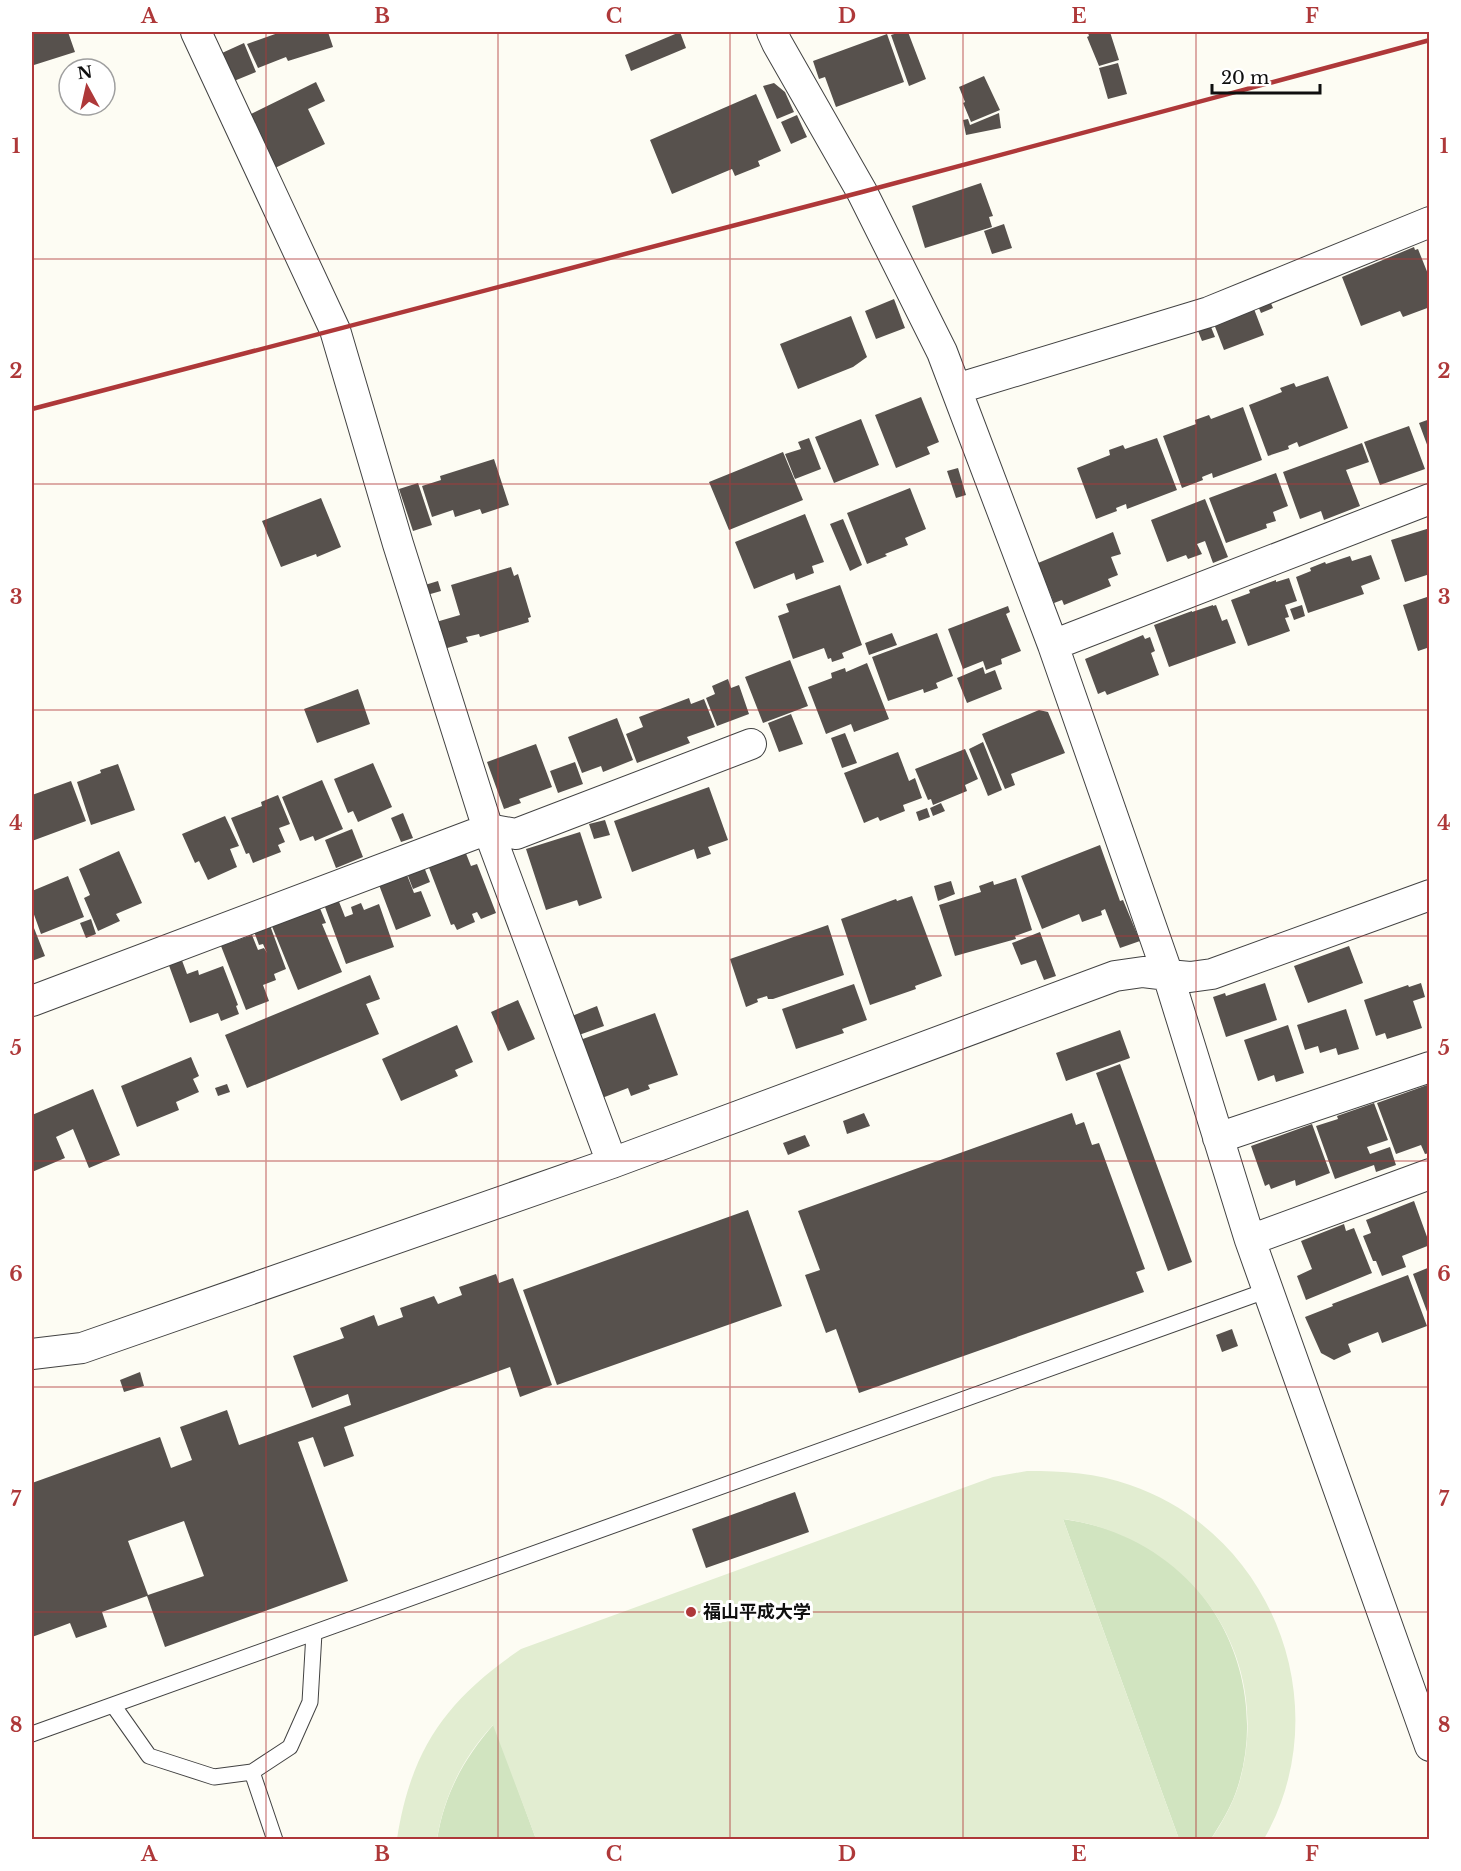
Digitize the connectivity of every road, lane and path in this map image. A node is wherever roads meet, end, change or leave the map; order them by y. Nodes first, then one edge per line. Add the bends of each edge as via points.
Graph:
1 (195, 32) edge
2 (772, 32) edge
3 (1430, 222) edge
4 (956, 389) junction
5 (1430, 499) edge
6 (1053, 645) junction
7 (751, 744) dead end
8 (488, 829) junction
9 (1430, 895) edge
10 (1168, 975) junction
11 (32, 1001) edge
12 (1430, 1067) edge
13 (1218, 1138) junction
14 (612, 1163) junction
15 (1430, 1174) edge
16 (1250, 1240) junction
17 (1268, 1290) junction
18 (33, 1349) edge
19 (314, 1633) junction
20 (113, 1705) junction
21 (32, 1734) edge
22 (1430, 1746) edge
23 (252, 1772) junction
24 (275, 1839) edge

1 - 8 street via 335,330
2 - 4 street via 862,192 942,352
3 - 4 street via 1209,312
4 - 6 street
5 - 6 street
6 - 10 street
7 - 8 street via 516,834
8 - 11 street
8 - 14 street
9 - 10 street via 1212,974
10 - 13 street
10 - 14 street via 1143,972 1115,976
12 - 13 street
13 - 16 street
14 - 18 street via 82,1348
15 - 16 street
16 - 17 street
17 - 19 lane
17 - 22 street
19 - 20 lane
19 - 23 lane via 310,1702 290,1747
20 - 21 lane
20 - 23 lane via 149,1756 214,1777
23 - 24 lane

